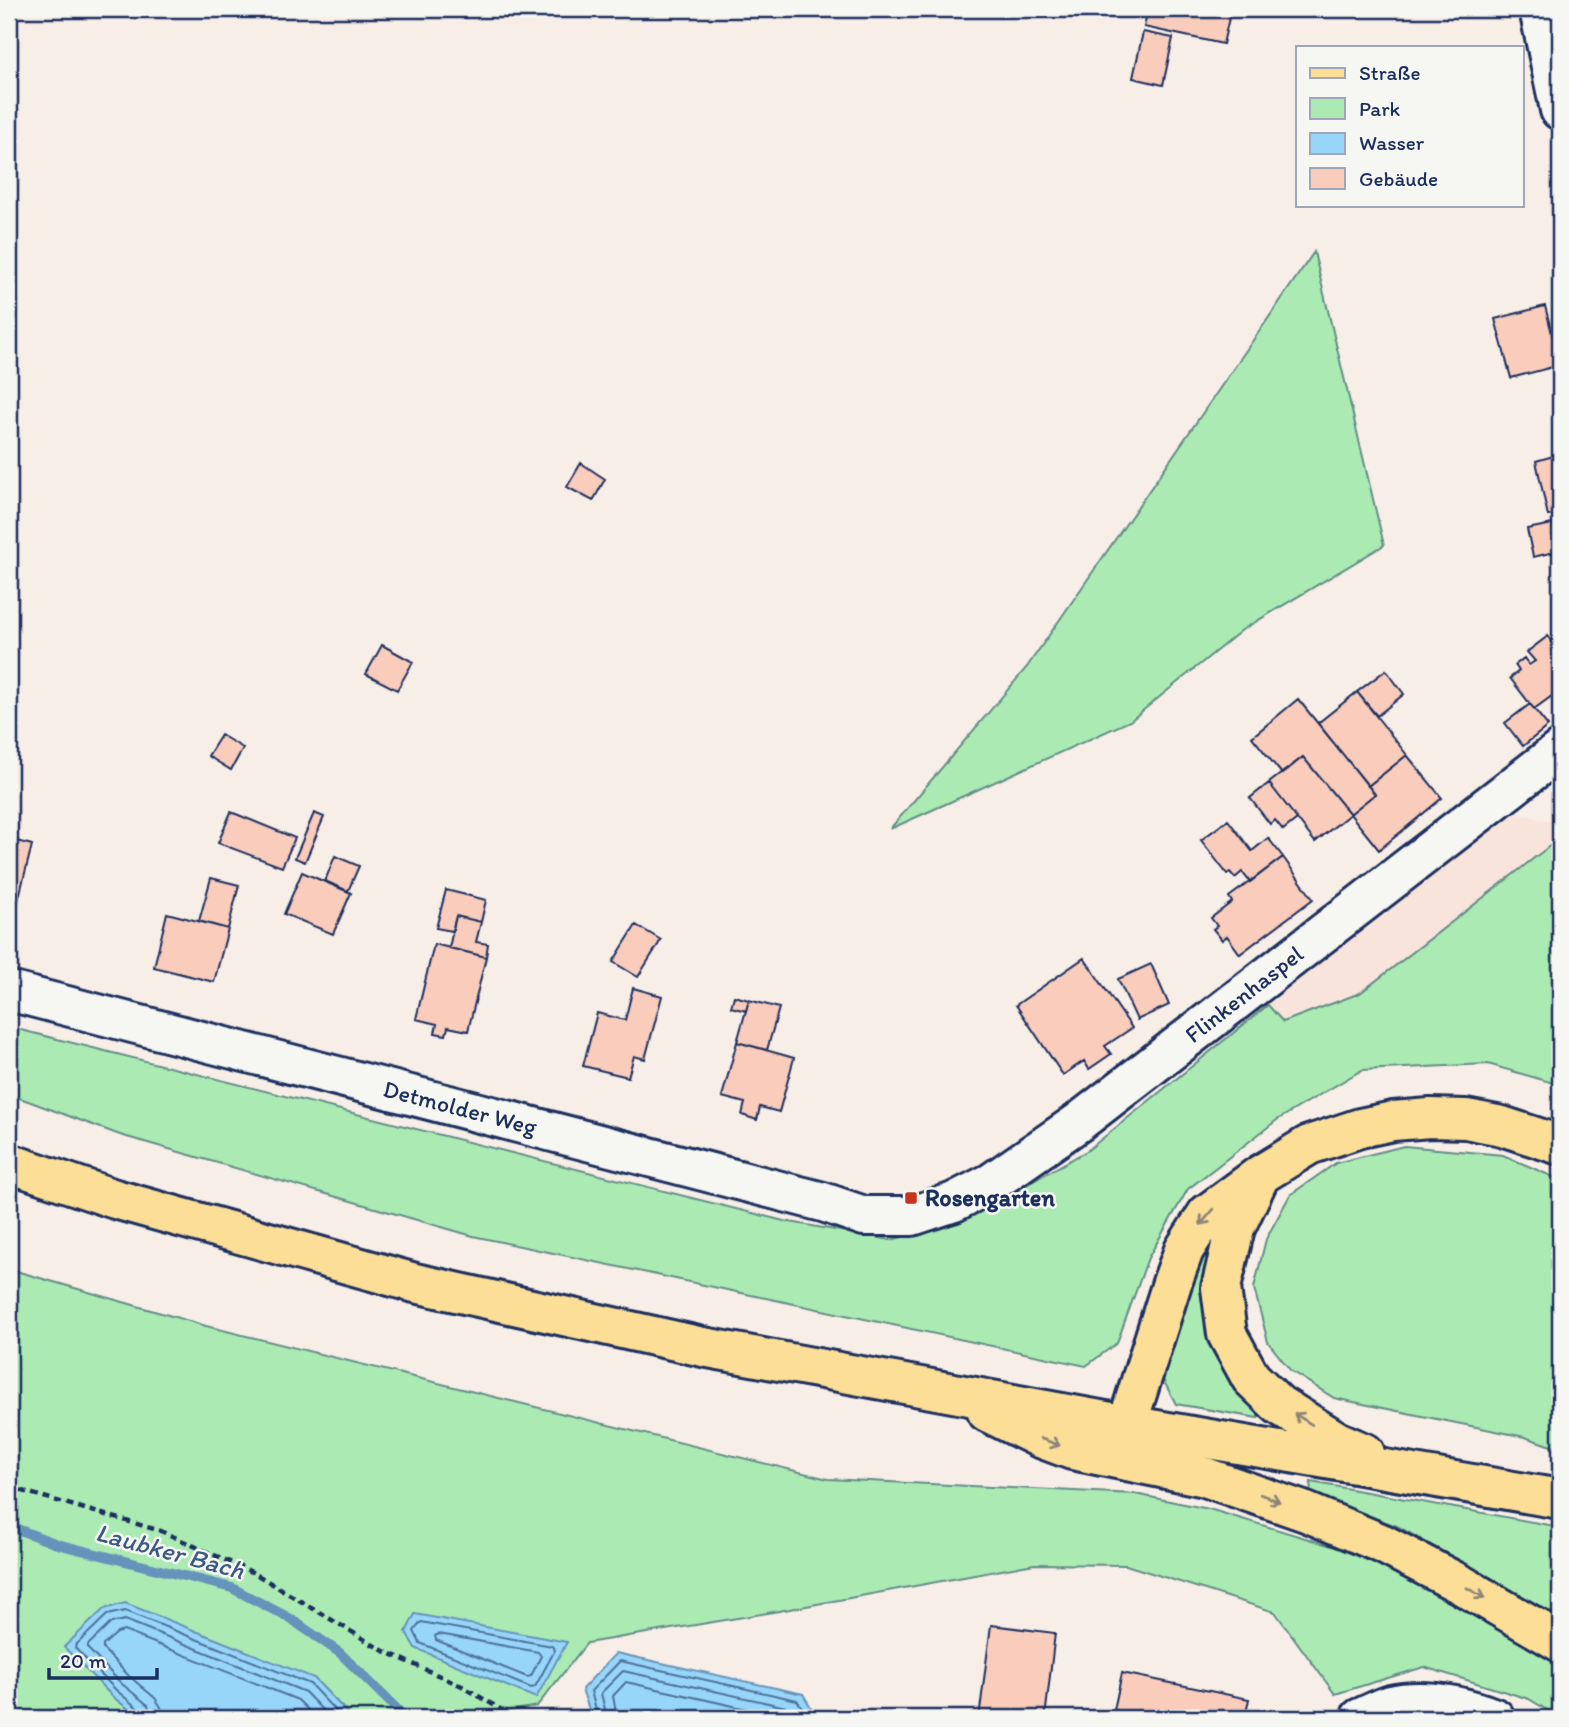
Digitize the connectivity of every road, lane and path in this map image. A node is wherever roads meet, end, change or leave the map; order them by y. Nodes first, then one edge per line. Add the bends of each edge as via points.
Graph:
1 (1539, 9) edge
2 (1560, 110) edge
3 (1560, 750) edge
4 (9, 991) edge
5 (1560, 1145) edge
6 (9, 1163) edge
7 (1260, 1175) junction
8 (912, 1216) joint
9 (944, 1392) junction
10 (1128, 1425) junction
11 (1407, 1472) junction
12 (9, 1487) edge
13 (1560, 1499) edge
14 (1560, 1642) edge
15 (9, 1713) edge
16 (15, 1718) edge
17 (515, 1718) edge
18 (1360, 1718) edge
19 (1495, 1718) edge

1 - 2 street
3 - 8 street, Flinkenhaspel via 1079,1122 991,1183
4 - 8 street, Detmolder Weg via 864,1216
5 - 7 main road via 1466,1119 1393,1121 1309,1145
6 - 9 main road via 115,1199 415,1283 703,1347
7 -> 10 main road via 1207,1214 1184,1250
11 -> 7 main road via 1337,1441 1279,1405 1251,1378 1227,1335 1221,1288 1235,1227
9 - 10 main road
9 -> 14 main road via 1072,1450 1205,1476 1306,1512 1383,1544
10 - 11 main road
11 - 13 main road
12 - 17 path via 161,1531 254,1573 382,1650 462,1686
15 - 16 path
18 - 19 street via 1391,1705 1430,1702

